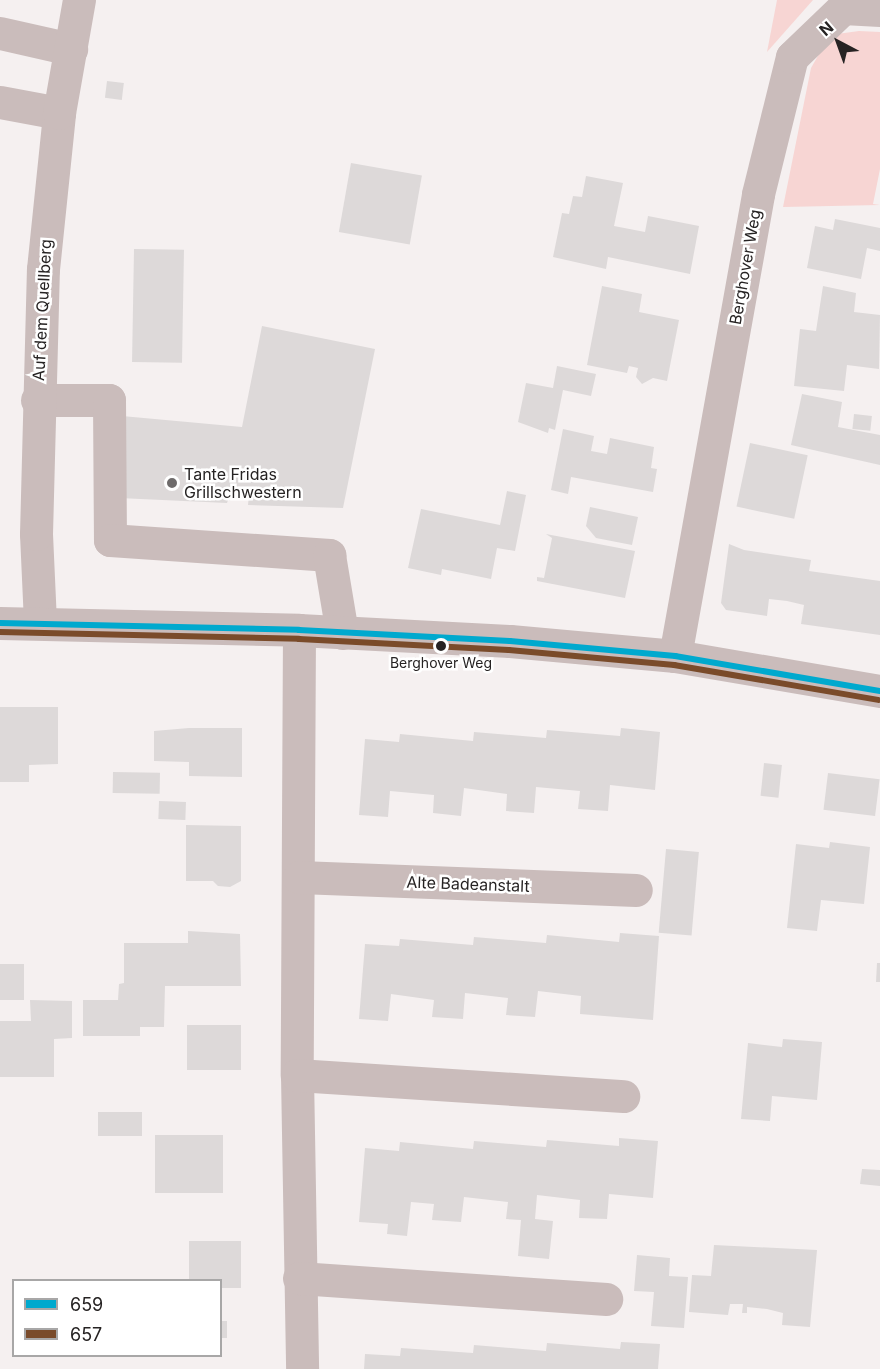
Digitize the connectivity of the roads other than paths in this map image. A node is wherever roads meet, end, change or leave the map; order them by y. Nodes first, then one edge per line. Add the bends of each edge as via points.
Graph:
1 (79, 0) edge
2 (880, 10) edge
3 (0, 33) edge
4 (71, 50) junction
5 (0, 102) edge
6 (59, 113) junction
7 (37, 400) junction
8 (40, 622) junction
9 (0, 623) edge
10 (299, 630) junction
11 (342, 633) junction
12 (675, 656) junction
13 (880, 690) edge
14 (300, 877) junction
15 (636, 890) dead end
16 (297, 1075) junction
17 (623, 1096) dead end
18 (299, 1278) junction
19 (606, 1299) dead end
20 (302, 1369) edge

1 - 4 street, Auf dem Quellberg
2 - 12 street, Berghover Weg via 843,8 792,57 758,194
3 - 4 street
4 - 6 street, Auf dem Quellberg
5 - 6 street
6 - 7 street, Auf dem Quellberg via 43,269
7 - 8 street, Auf dem Quellberg
7 - 11 street via 109,400 110,540 329,555
8 - 9 street
8 - 10 street
10 - 11 street
10 - 14 street
11 - 12 street via 510,641
12 - 13 street
14 - 15 street, Alte Badeanstalt
14 - 16 street
16 - 17 street
16 - 18 street
18 - 19 street
18 - 20 street

